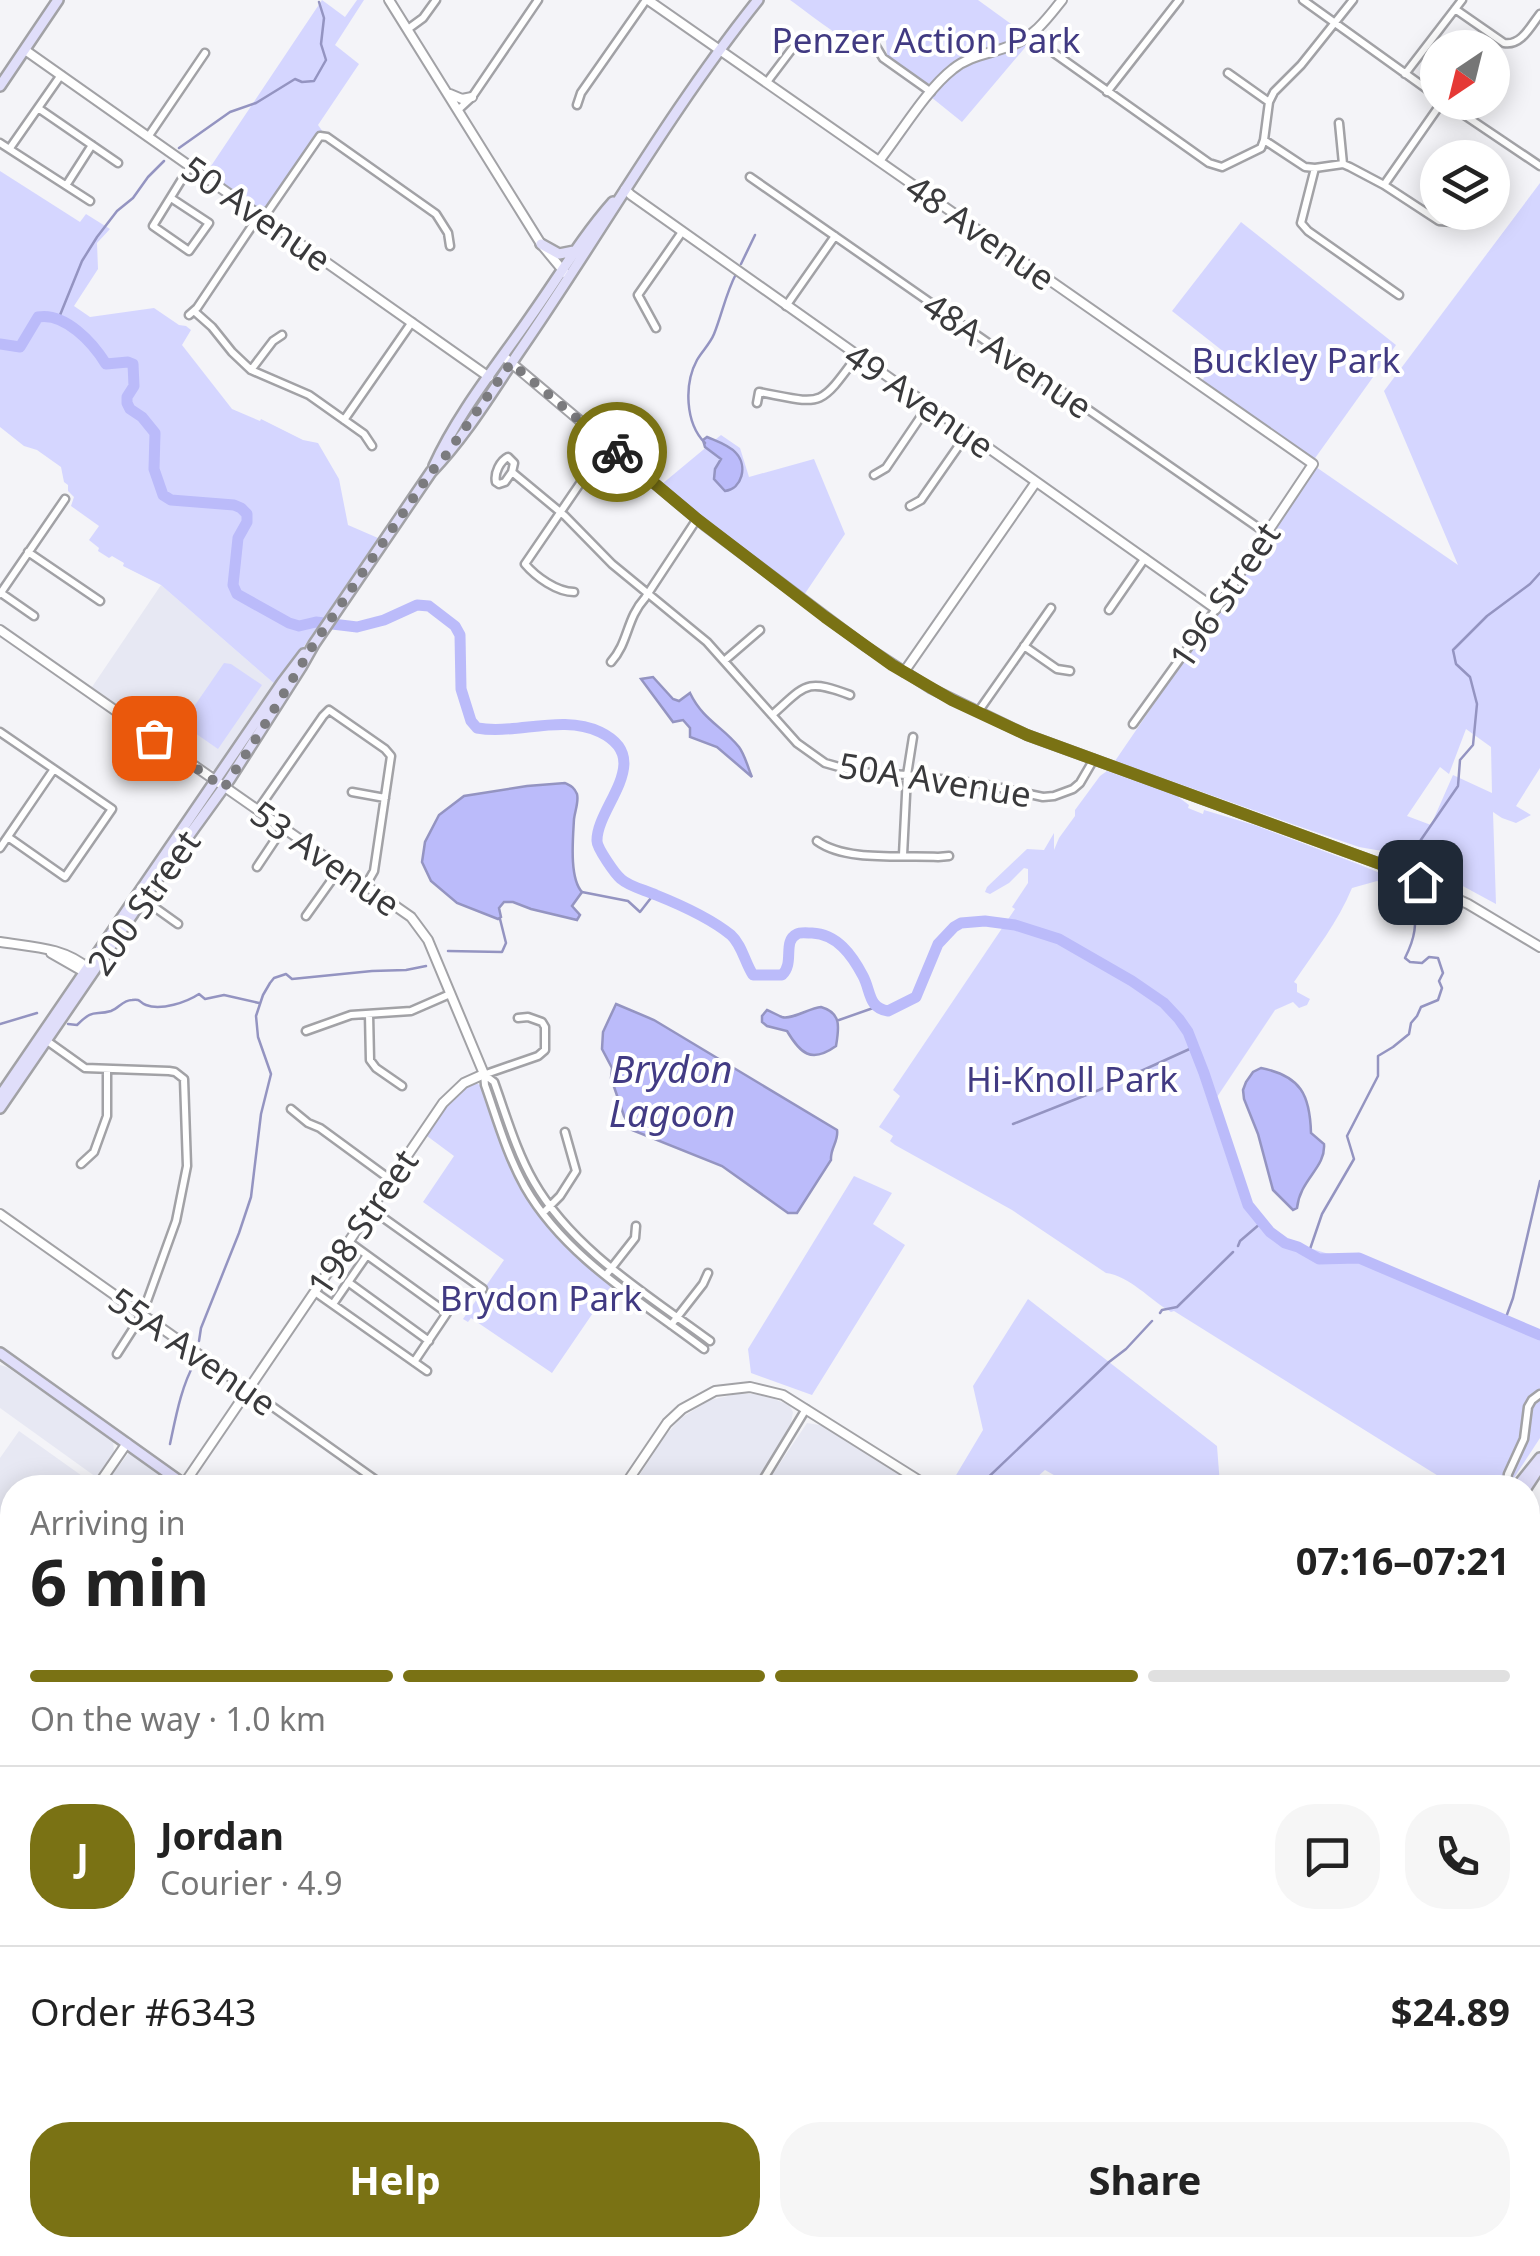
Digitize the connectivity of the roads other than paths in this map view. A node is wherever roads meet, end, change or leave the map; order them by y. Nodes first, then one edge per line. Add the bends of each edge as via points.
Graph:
1 (58, 0) edge
2 (389, 0) edge
3 (436, 0) edge
4 (538, 0) edge
5 (647, 0) edge
6 (758, 0) edge
7 (1062, 0) edge
8 (1178, 0) edge
9 (1303, 0) edge
10 (1353, 0) edge
11 (1462, 0) edge
12 (1455, 9) junction
13 (1540, 14) edge
14 (1334, 22) junction
15 (408, 30) junction
16 (1030, 36) junction
17 (874, 43) dead end
18 (795, 46) dead end
19 (24, 50) junction
20 (720, 50) junction
21 (205, 52) dead end
22 (1228, 73) dead end
23 (1405, 74) junction
24 (61, 76) junction
25 (767, 82) junction
26 (1420, 85) edge
27 (0, 86) edge
28 (446, 92) junction
29 (931, 92) junction
30 (1107, 92) junction
31 (472, 98) junction
32 (1269, 102) junction
33 (577, 105) dead end
34 (38, 108) junction
35 (458, 110) junction
36 (1429, 120) edge
37 (1471, 120) edge
38 (1339, 123) dead end
39 (148, 137) junction
40 (1264, 140) junction
41 (0, 143) edge
42 (92, 146) junction
43 (10, 148) junction
44 (879, 161) junction
45 (118, 163) dead end
46 (1343, 164) junction
47 (191, 166) junction
48 (1540, 166) edge
49 (1315, 168) junction
50 (750, 177) dead end
51 (67, 184) junction
52 (1384, 186) junction
53 (625, 189) junction
54 (171, 198) junction
55 (90, 201) dead end
56 (1420, 209) edge
57 (262, 216) junction
58 (682, 232) junction
59 (835, 236) junction
60 (541, 244) junction
61 (450, 246) dead end
62 (576, 250) junction
63 (566, 274) junction
64 (1399, 295) dead end
65 (786, 306) junction
66 (412, 321) junction
67 (656, 328) dead end
68 (282, 336) dead end
69 (856, 356) junction
70 (507, 360) junction
71 (251, 370) junction
72 (489, 377) junction
73 (757, 403) dead end
74 (928, 406) junction
75 (344, 420) junction
76 (469, 424) junction
77 (967, 434) junction
78 (607, 444) junction
79 (372, 446) dead end
80 (1313, 464) joint
81 (431, 472) junction
82 (512, 472) dead end
83 (874, 474) dead end
84 (1036, 482) junction
85 (65, 499) dead end
86 (910, 506) dead end
87 (560, 512) junction
88 (697, 519) junction
89 (1266, 532) junction
90 (28, 552) junction
91 (1144, 558) junction
92 (574, 592) dead end
93 (0, 594) edge
94 (648, 594) junction
95 (100, 600) dead end
96 (1051, 608) dead end
97 (1216, 609) junction
98 (1109, 610) dead end
99 (34, 616) dead end
100 (0, 630) edge
101 (760, 630) dead end
102 (1024, 646) junction
103 (611, 662) dead end
104 (724, 662) junction
105 (1070, 671) dead end
106 (904, 672) junction
107 (850, 694) dead end
108 (978, 712) junction
109 (772, 715) junction
110 (1133, 724) dead end
111 (0, 732) edge
112 (913, 737) dead end
113 (1094, 760) junction
114 (54, 769) junction
115 (907, 775) junction
116 (220, 784) junction
117 (352, 792) dead end
118 (385, 798) junction
119 (258, 810) junction
120 (283, 828) junction
121 (8, 837) junction
122 (817, 841) dead end
123 (0, 848) edge
124 (903, 855) junction
125 (949, 856) dead end
126 (340, 866) junction
127 (257, 867) dead end
128 (366, 885) junction
129 (140, 897) junction
130 (306, 916) dead end
131 (178, 924) dead end
132 (0, 942) edge
133 (1540, 947) edge
134 (88, 971) junction
135 (450, 994) junction
136 (369, 1014) junction
137 (518, 1018) dead end
138 (306, 1031) dead end
139 (44, 1039) junction
140 (106, 1069) junction
141 (484, 1074) junction
142 (402, 1086) dead end
143 (0, 1096) edge
144 (0, 1108) edge
145 (290, 1108) dead end
146 (565, 1132) dead end
147 (81, 1164) dead end
148 (391, 1180) junction
149 (551, 1206) junction
150 (371, 1209) junction
151 (543, 1213) junction
152 (0, 1214) edge
153 (636, 1226) dead end
154 (349, 1242) junction
155 (367, 1254) junction
156 (612, 1268) junction
157 (708, 1274) dead end
158 (606, 1275) junction
159 (348, 1282) junction
160 (482, 1288) dead end
161 (315, 1292) junction
162 (333, 1304) junction
163 (142, 1315) junction
164 (677, 1317) junction
165 (674, 1326) junction
166 (429, 1341) junction
167 (710, 1342) dead end
168 (704, 1349) dead end
169 (0, 1353) edge
170 (117, 1354) dead end
171 (414, 1362) junction
172 (427, 1371) dead end
173 (248, 1390) junction
174 (1540, 1394) edge
175 (806, 1409) junction
176 (127, 1443) junction
177 (1540, 1458) edge
178 (1534, 1472) edge
179 (105, 1475) edge
180 (172, 1475) edge
181 (194, 1475) edge
182 (369, 1475) edge
183 (632, 1475) edge
184 (766, 1475) edge
185 (910, 1475) edge
186 (1508, 1475) edge

1 - 19 main road
2 - 15 street
3 - 15 street
4 - 31 street
5 - 20 street, 48 Avenue
5 - 33 street
6 - 20 main road, 200 Street
7 - 16 street
8 - 30 street
9 - 14 street
10 - 14 street
11 - 12 street
12 - 13 street via 1512,44
12 - 23 street
14 - 23 street
14 - 32 street
15 - 28 street
16 - 29 street via 966,61
16 - 30 street
17 - 29 street
18 - 25 street
19 - 24 street, 50 Avenue
19 - 27 main road
20 - 25 street, 48 Avenue
20 - 53 main road, 200 Street
21 - 39 street
22 - 32 street
23 - 26 street
24 - 34 street
24 - 39 street, 50 Avenue
25 - 44 street, 48 Avenue
28 - 31 street
28 - 35 street
29 - 44 street
30 - 40 street via 1210,164 1222,167 1261,148
31 - 35 street
32 - 40 street
34 - 42 street
34 - 43 street
35 - 60 street
36 - 52 street
37 - 48 street
38 - 46 street
39 - 47 street, 50 Avenue
40 - 49 street
41 - 43 street
42 - 45 street
42 - 51 street
43 - 51 street
44 - 80 street, 48 Avenue
46 - 49 street
46 - 52 street
47 - 54 street
47 - 57 street, 50 Avenue
49 - 64 street via 1301,223
50 - 59 street, 48A Avenue
51 - 55 street
52 - 56 street
53 - 58 street, 49 Avenue
53 - 62 main road, 200 Street
53 - 63 main road, 200 Street
54 - 54 street via 153,226 188,250 209,223
57 - 61 street via 323,135 436,214
57 - 66 street, 50 Avenue
57 - 71 street via 192,313
58 - 65 street, 49 Avenue
58 - 67 street via 638,295
59 - 65 street
59 - 89 street, 48A Avenue
60 - 62 main road via 563,255
60 - 63 street
62 - 63 main road, 200 Street
63 - 70 main road, 200 Street
65 - 69 street, 49 Avenue
66 - 72 street, 50 Avenue
66 - 75 street
68 - 71 street
69 - 73 street via 820,399 760,392
69 - 74 street, 49 Avenue
70 - 72 main road, 200 Street
70 - 76 main road, 200 Street
70 - 78 street
71 - 75 street via 309,395
72 - 76 main road
72 - 81 main road, 200 Street
74 - 77 street, 49 Avenue
74 - 83 street via 886,468
75 - 79 street
76 - 81 main road, 200 Street
77 - 84 street, 49 Avenue
77 - 86 street
78 - 87 street
78 - 88 street
80 - 89 street, 196 Street
81 - 116 main road, 200 Street via 295,664
82 - 87 street, 50A Avenue
84 - 91 street, 49 Avenue
84 - 106 street
85 - 90 street
87 - 92 street via 526,564 558,589
87 - 94 street, 50A Avenue
88 - 94 street
88 - 106 street
89 - 97 street, 196 Street
90 - 93 street
90 - 95 street
91 - 97 street, 49 Avenue
91 - 98 street
93 - 99 street
94 - 103 street
94 - 104 street, 50A Avenue
96 - 102 street
97 - 110 street, 196 Street
100 - 116 street, 53 Avenue
101 - 104 street
102 - 105 street
102 - 108 street
104 - 109 street, 50A Avenue
106 - 108 street
107 - 109 street via 813,684
108 - 113 street
109 - 115 street, 50A Avenue via 824,763
111 - 114 street
112 - 115 street
113 - 115 street, 50A Avenue via 1080,783 1054,796 983,780
113 - 133 street via 1405,875
114 - 121 street
114 - 121 street via 112,809 65,877
115 - 124 street
116 - 119 street, 53 Avenue
116 - 129 main road, 200 Street
117 - 118 street
118 - 119 street via 391,759 386,750 330,710
118 - 128 street
119 - 120 street, 53 Avenue
120 - 126 street, 53 Avenue
120 - 127 street
121 - 123 street
122 - 124 street via 839,852
124 - 125 street
126 - 128 street, 53 Avenue
126 - 130 street
128 - 135 street, 53 Avenue via 420,928
129 - 131 street
129 - 134 main road, 200 Street
132 - 134 street via 70,955
134 - 139 main road, 200 Street
135 - 136 street via 411,1011
135 - 141 street, 53 Avenue
136 - 138 street
136 - 142 street via 370,1060
137 - 141 street, 198 Street via 542,1022 545,1050
139 - 140 street via 86,1068
139 - 143 main road, 200 Street
139 - 144 main road, 200 Street
140 - 147 street via 106,1116 94,1152
140 - 163 street via 169,1070 185,1084 187,1166 176,1221
141 - 148 street, 198 Street via 450,1094
141 - 149 street, 53 Avenue via 494,1082 519,1150
141 - 151 street, 53 Avenue via 510,1154
145 - 148 street
146 - 149 street via 576,1171
148 - 150 street, 198 Street
149 - 151 street
149 - 156 street, 53 Avenue
150 - 154 street, 198 Street
150 - 160 street
151 - 158 street, 53 Avenue
152 - 163 street, 55A Avenue
153 - 156 street
154 - 155 street
154 - 161 street, 198 Street
155 - 159 street
155 - 166 street via 447,1313
156 - 158 street
156 - 164 street, 53 Avenue
157 - 164 street
158 - 165 street, 53 Avenue
159 - 162 street
159 - 166 street
161 - 162 street
161 - 173 street, 198 Street
162 - 171 street
163 - 170 street
163 - 173 street, 55A Avenue
164 - 165 street
164 - 167 street, 53 Avenue
165 - 168 street, 53 Avenue
166 - 171 street
169 - 176 main road
171 - 172 street
173 - 181 street, 198 Street
173 - 182 street, 55A Avenue
174 - 186 street via 1528,1407
175 - 183 street via 768,1390 715,1391 674,1416
175 - 184 street
175 - 185 street
176 - 179 street
176 - 180 main road
177 - 178 main road

